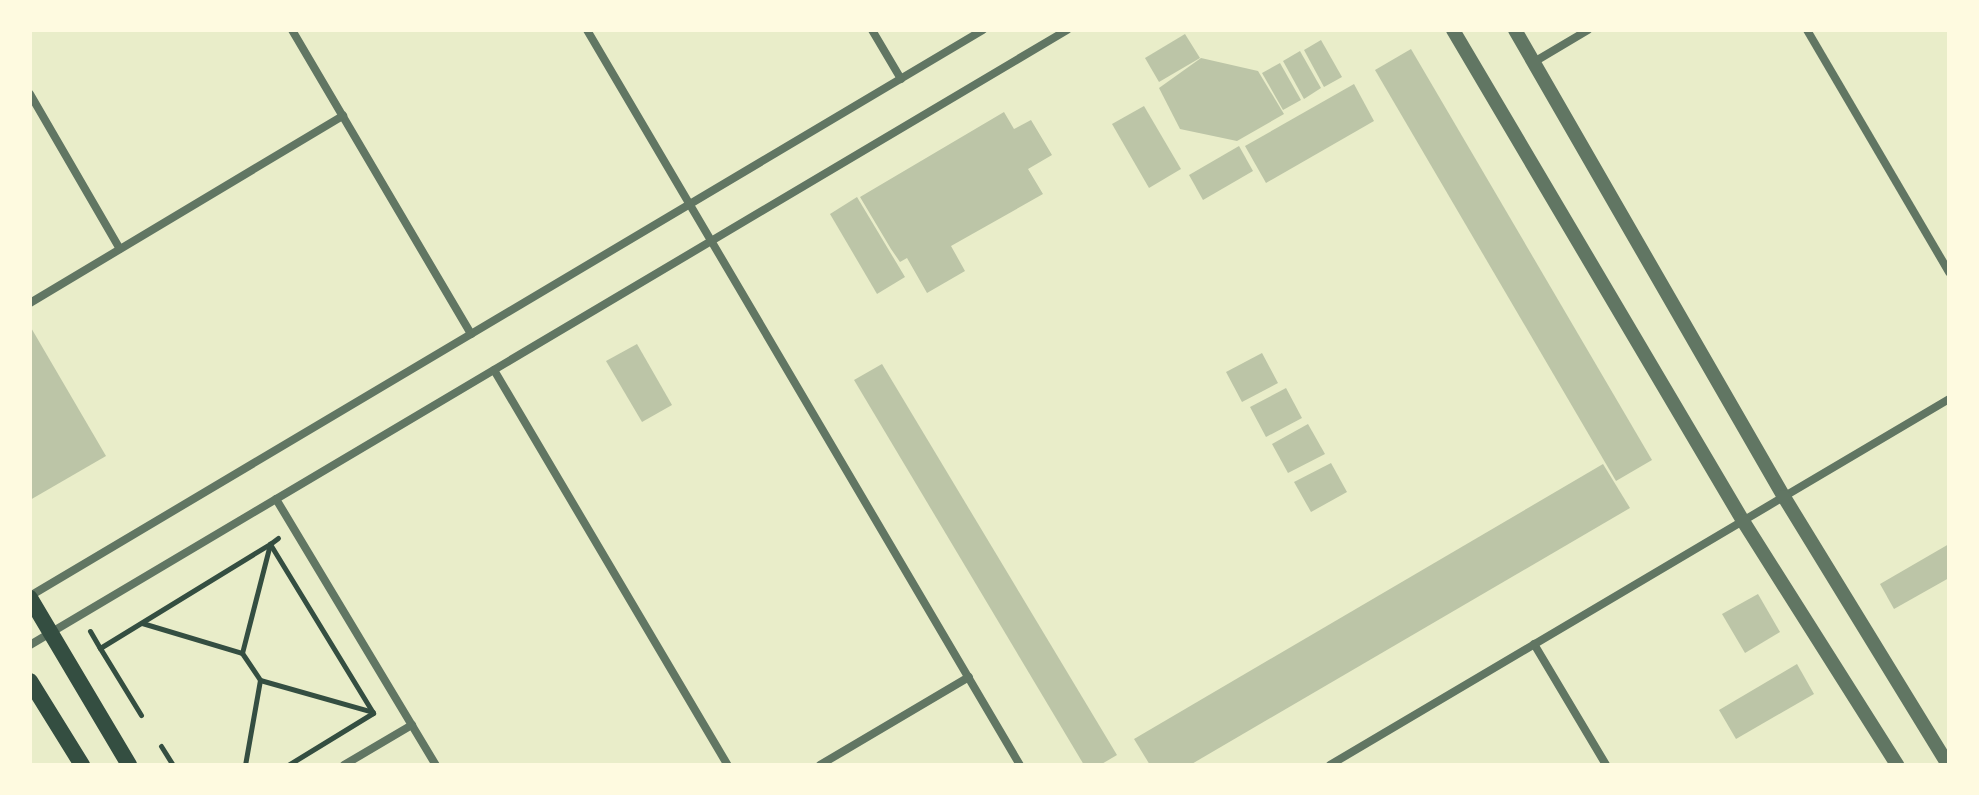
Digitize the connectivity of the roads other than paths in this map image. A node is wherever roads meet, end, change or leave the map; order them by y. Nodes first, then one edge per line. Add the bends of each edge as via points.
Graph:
1 (292, 30) edge
2 (587, 30) edge
3 (872, 30) edge
4 (983, 30) edge
5 (1067, 30) edge
6 (1453, 30) edge
7 (1515, 30) edge
8 (1588, 30) edge
9 (1807, 30) edge
10 (1534, 62) junction
11 (901, 79) junction
12 (30, 94) edge
13 (343, 116) junction
14 (691, 203) junction
15 (713, 240) junction
16 (120, 249) junction
17 (1949, 272) edge
18 (30, 303) edge
19 (471, 334) junction
20 (494, 370) junction
21 (1949, 399) edge
22 (1784, 497) junction
23 (276, 499) junction
24 (1743, 521) junction
25 (30, 597) edge
26 (52, 632) junction
27 (1534, 644) junction
28 (30, 645) edge
29 (969, 677) junction
30 (30, 681) edge
31 (412, 725) junction
32 (82, 765) edge
33 (129, 765) edge
34 (344, 765) edge
35 (436, 765) edge
36 (728, 765) edge
37 (820, 765) edge
38 (1020, 765) edge
39 (1330, 765) edge
40 (1606, 765) edge
41 (1897, 765) edge
42 (1948, 765) edge

1 - 13 street
2 - 14 street
3 - 11 street
4 - 11 street
5 - 15 street
6 - 24 street
7 - 10 street
8 - 10 street
9 - 17 street
10 - 22 street
11 - 14 street
12 - 16 street
13 - 16 street
13 - 19 street
14 - 15 street
14 - 19 street
15 - 20 street
15 - 29 street
16 - 18 street
19 - 25 street
20 - 23 street
20 - 36 street
21 - 22 street
22 - 24 street
22 - 42 street
23 - 26 street
23 - 31 street
24 - 27 street
24 - 41 street
25 - 26 main road
26 - 28 street
26 - 33 main road
27 - 39 street
27 - 40 street
29 - 37 street
29 - 38 street
30 - 32 main road
31 - 34 street
31 - 35 street

